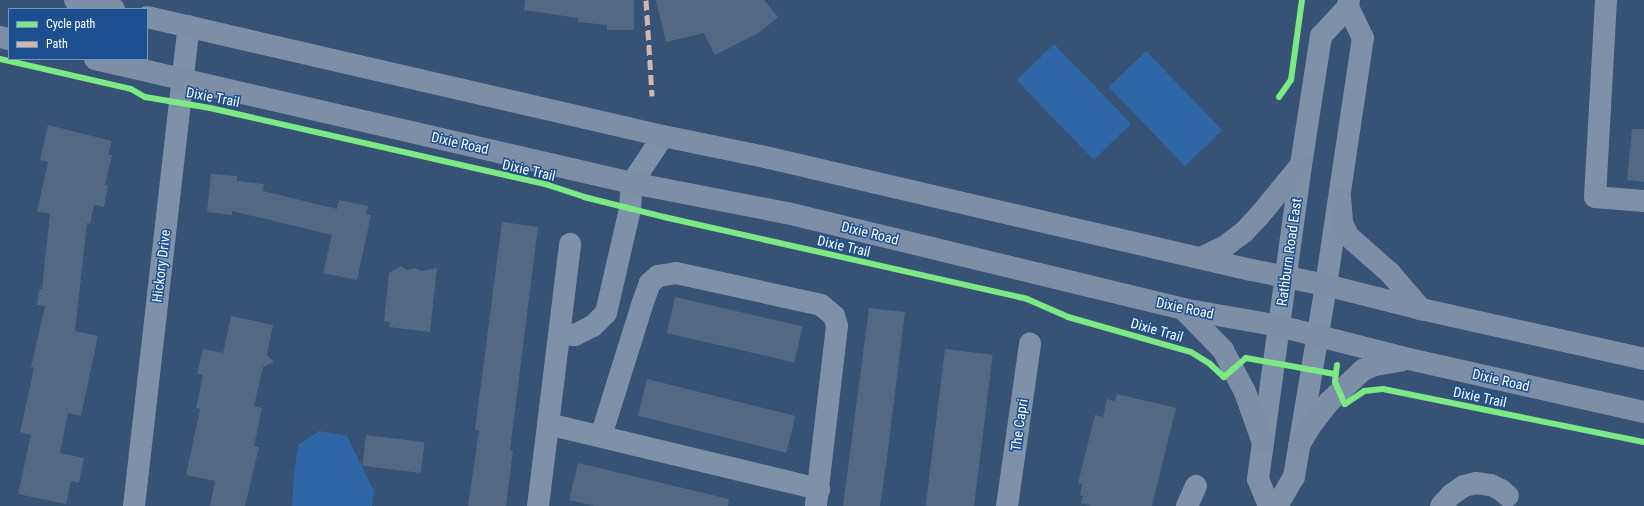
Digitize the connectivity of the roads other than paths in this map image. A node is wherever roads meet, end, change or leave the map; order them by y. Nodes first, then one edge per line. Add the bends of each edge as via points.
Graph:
1 (75, 0) edge
2 (1606, 0) edge
3 (1348, 4) edge
4 (110, 8) edge
5 (148, 17) edge
6 (189, 26) junction
7 (99, 60) edge
8 (183, 79) junction
9 (663, 136) junction
10 (1300, 165) junction
11 (632, 183) junction
12 (1340, 198) junction
13 (1644, 202) edge
14 (570, 244) dead end
15 (1200, 258) junction
16 (1287, 276) junction
17 (1326, 285) junction
18 (1183, 309) junction
19 (1421, 309) junction
20 (1279, 326) junction
21 (560, 334) junction
22 (1318, 336) junction
23 (1030, 344) dead end
24 (1409, 359) junction
25 (1644, 359) edge
26 (1644, 412) edge
27 (548, 424) junction
28 (601, 436) junction
29 (1263, 443) junction
30 (1299, 445) junction
31 (1196, 486) dead end
32 (1508, 496) dead end
33 (818, 498) edge
34 (134, 506) edge
35 (538, 506) edge
36 (1007, 506) edge
37 (1187, 506) edge
38 (1269, 506) edge
39 (1277, 506) edge
40 (1441, 506) edge

1 - 4 main road
2 - 13 street via 1594,197
3 - 10 street, Rathburn Road East via 1321,36
3 - 12 street, Rathburn Road East via 1363,38
5 - 6 main road
6 - 8 street, Hickory Drive
6 - 9 main road
7 - 8 main road, Dixie Road
8 - 11 main road, Dixie Road
8 - 34 street, Hickory Drive
9 - 11 street
9 - 15 main road via 765,157
10 - 15 main road via 1244,232 1224,247
10 - 16 street, Rathburn Road East
11 - 18 main road, Dixie Road via 787,213
11 - 21 street via 630,209 606,313 593,326 574,335
12 - 17 street, Rathburn Road East
12 - 19 main road via 1342,222 1348,236 1390,273
14 - 21 street
15 - 16 main road
16 - 17 main road
16 - 20 street, Rathburn Road East
17 - 19 main road
17 - 22 street, Rathburn Road East
18 - 20 main road, Dixie Road
18 - 29 main road via 1223,350 1245,392
19 - 25 main road
20 - 22 main road, Dixie Road
20 - 29 street, Rathburn Road East
21 - 27 street
22 - 24 main road, Dixie Road
22 - 30 street, Rathburn Road East
23 - 36 street, The Capri
24 - 26 main road, Dixie Road
24 - 30 main road via 1374,365 1363,370 1329,402
27 - 28 street
27 - 35 street
28 - 33 street
28 - 33 street via 643,302 650,283 658,276 676,273 821,305 834,316 837,326
29 - 38 street, Rathburn Road East via 1258,479
30 - 39 street, Rathburn Road East via 1294,477
31 - 37 street
32 - 40 street via 1490,485 1476,483 1464,486

